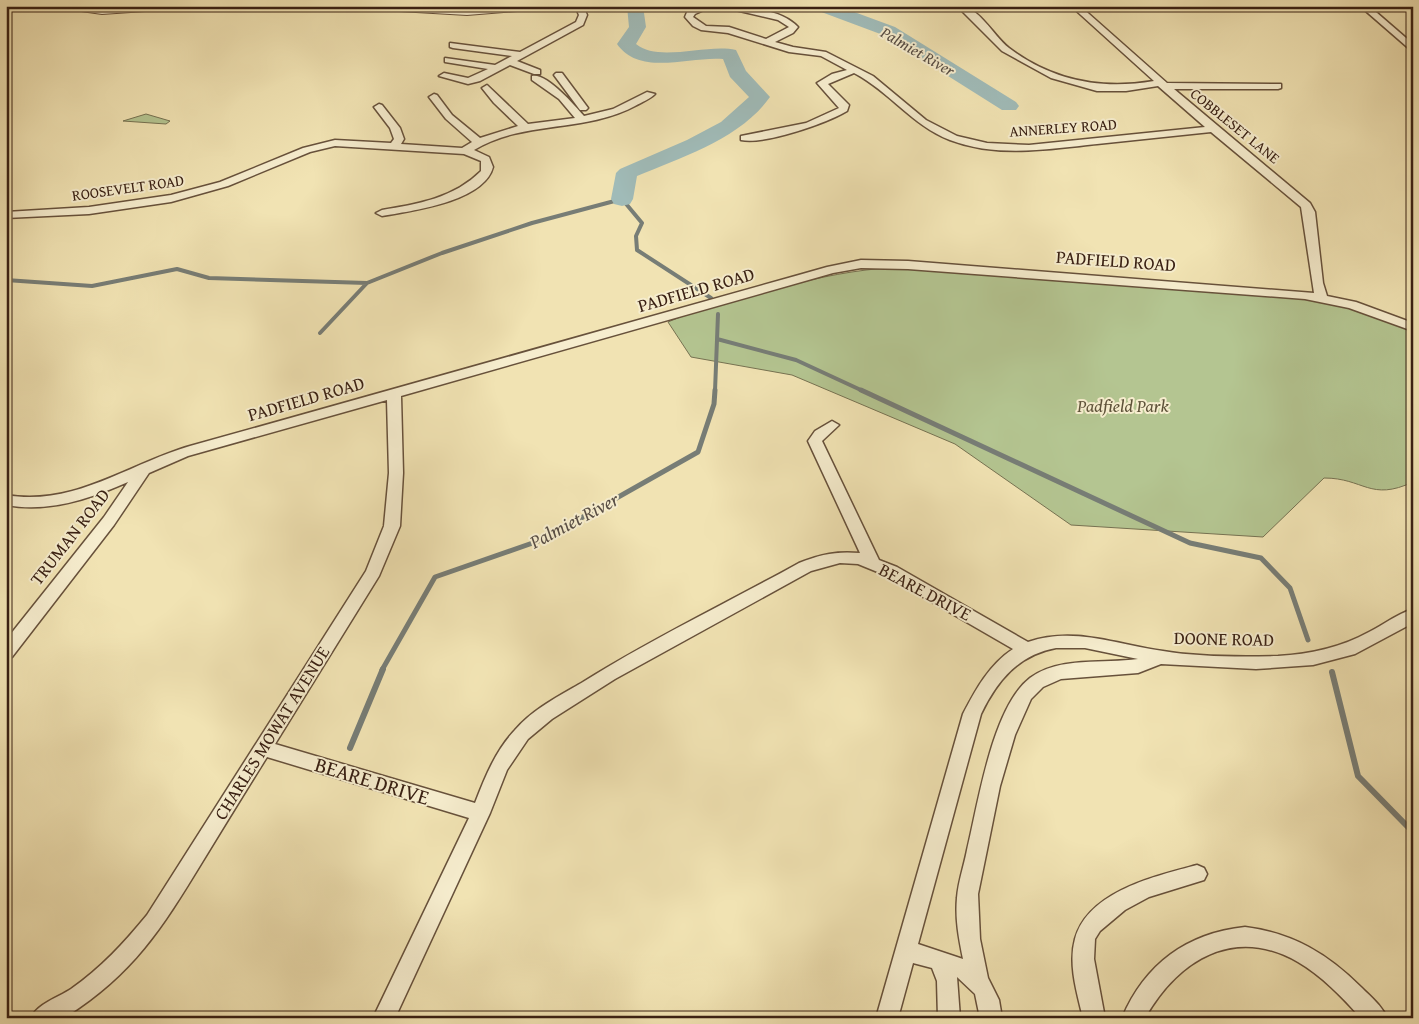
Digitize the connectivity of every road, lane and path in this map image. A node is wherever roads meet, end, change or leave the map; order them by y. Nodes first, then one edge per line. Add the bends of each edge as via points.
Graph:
1 (67, 6) edge
2 (174, 6) edge
3 (365, 6) edge
4 (542, 6) edge
5 (579, 6) edge
6 (709, 6) edge
7 (722, 6) edge
8 (961, 6) edge
9 (1075, 6) edge
10 (1364, 6) edge
11 (140, 8) edge
12 (767, 42) junction
13 (453, 45) dead end
14 (1413, 49) edge
15 (521, 55) junction
16 (448, 60) dead end
17 (509, 61) junction
18 (495, 68) junction
19 (856, 70) junction
20 (559, 75) dead end
21 (444, 76) dead end
22 (1161, 84) junction
23 (1278, 86) dead end
24 (487, 88) dead end
25 (650, 94) dead end
26 (434, 98) dead end
27 (379, 107) dead end
28 (586, 118) junction
29 (526, 128) junction
30 (1213, 129) junction
31 (745, 138) dead end
32 (479, 143) junction
33 (395, 146) junction
34 (464, 151) junction
35 (382, 213) dead end
36 (6, 215) edge
37 (1322, 297) junction
38 (1413, 328) edge
39 (394, 393) junction
40 (832, 426) dead end
41 (145, 468) junction
42 (6, 500) edge
43 (873, 564) junction
44 (1413, 615) edge
45 (1027, 649) junction
46 (6, 652) edge
47 (1161, 658) junction
48 (263, 748) junction
49 (480, 813) junction
50 (1197, 874) dead end
51 (905, 951) junction
52 (939, 960) junction
53 (978, 978) junction
54 (42, 1018) edge
55 (384, 1018) edge
56 (886, 1018) edge
57 (949, 1018) edge
58 (991, 1018) edge
59 (1094, 1018) edge
60 (1133, 1018) edge
61 (1376, 1018) edge

1 - 11 street via 102,11
2 - 11 street
3 - 4 street via 467,12
5 - 15 street via 583,15 580,23
6 - 12 street, ANNERLEY ROAD via 691,12 691,21 704,28 729,30
7 - 12 street via 781,18 794,27
8 - 22 street via 1009,52 1064,82 1108,90
9 - 22 street, COBBLESET LANE
10 - 14 street
12 - 19 street, ANNERLEY ROAD via 792,50 823,54
13 - 15 street
15 - 17 street
16 - 18 street
17 - 18 street
17 - 28 street via 536,75
18 - 21 street via 471,81
19 - 30 street, ANNERLEY ROAD via 892,94 923,122 954,138 981,145 1029,148
19 - 31 street via 822,83 844,105 837,114 807,126
20 - 28 street
22 - 23 street
22 - 30 street, COBBLESET LANE
24 - 29 street
25 - 28 street via 616,111
26 - 32 street via 449,117
27 - 33 street via 398,133
28 - 29 street
29 - 32 street
30 - 37 street, COBBLESET LANE via 1306,205 1317,283
32 - 34 street
33 - 34 street, ROOSEVELT ROAD
33 - 36 street, ROOSEVELT ROAD via 335,143 317,147 226,184 169,200 82,212
34 - 35 street via 479,154 487,164 486,172 477,181 436,202
37 - 38 street, PADFIELD ROAD
37 - 39 street, PADFIELD ROAD via 1037,274 861,264
39 - 41 street, PADFIELD ROAD via 183,453
39 - 48 street, CHARLES MOWAT AVENUE via 395,498 392,526 383,551
40 - 43 street via 815,441
41 - 42 street, PADFIELD ROAD via 96,489 61,499 22,503
41 - 46 street, TRUMAN ROAD via 109,521
43 - 45 street, BEARE DRIVE via 891,571
43 - 49 street, BEARE DRIVE via 840,557 805,567 604,676 516,740
44 - 47 street, DOONE ROAD via 1348,649 1321,657 1294,661
45 - 47 street, DOONE ROAD via 1059,642 1091,643
45 - 51 street via 992,677 972,714
47 - 53 street via 1138,666 1058,673 1035,683 1018,706 1005,734 967,899 967,922
48 - 49 street, BEARE DRIVE
48 - 54 street, CHARLES MOWAT AVENUE via 154,922 127,957 93,987
49 - 55 street, BEARE DRIVE
50 - 59 street via 1143,890 1090,927 1084,952 1086,986
51 - 52 street
51 - 56 street
52 - 53 street via 965,969
52 - 57 street via 948,981
53 - 58 street via 986,993
60 - 61 street via 1148,990 1184,954 1221,938 1252,937 1296,949 1318,963

